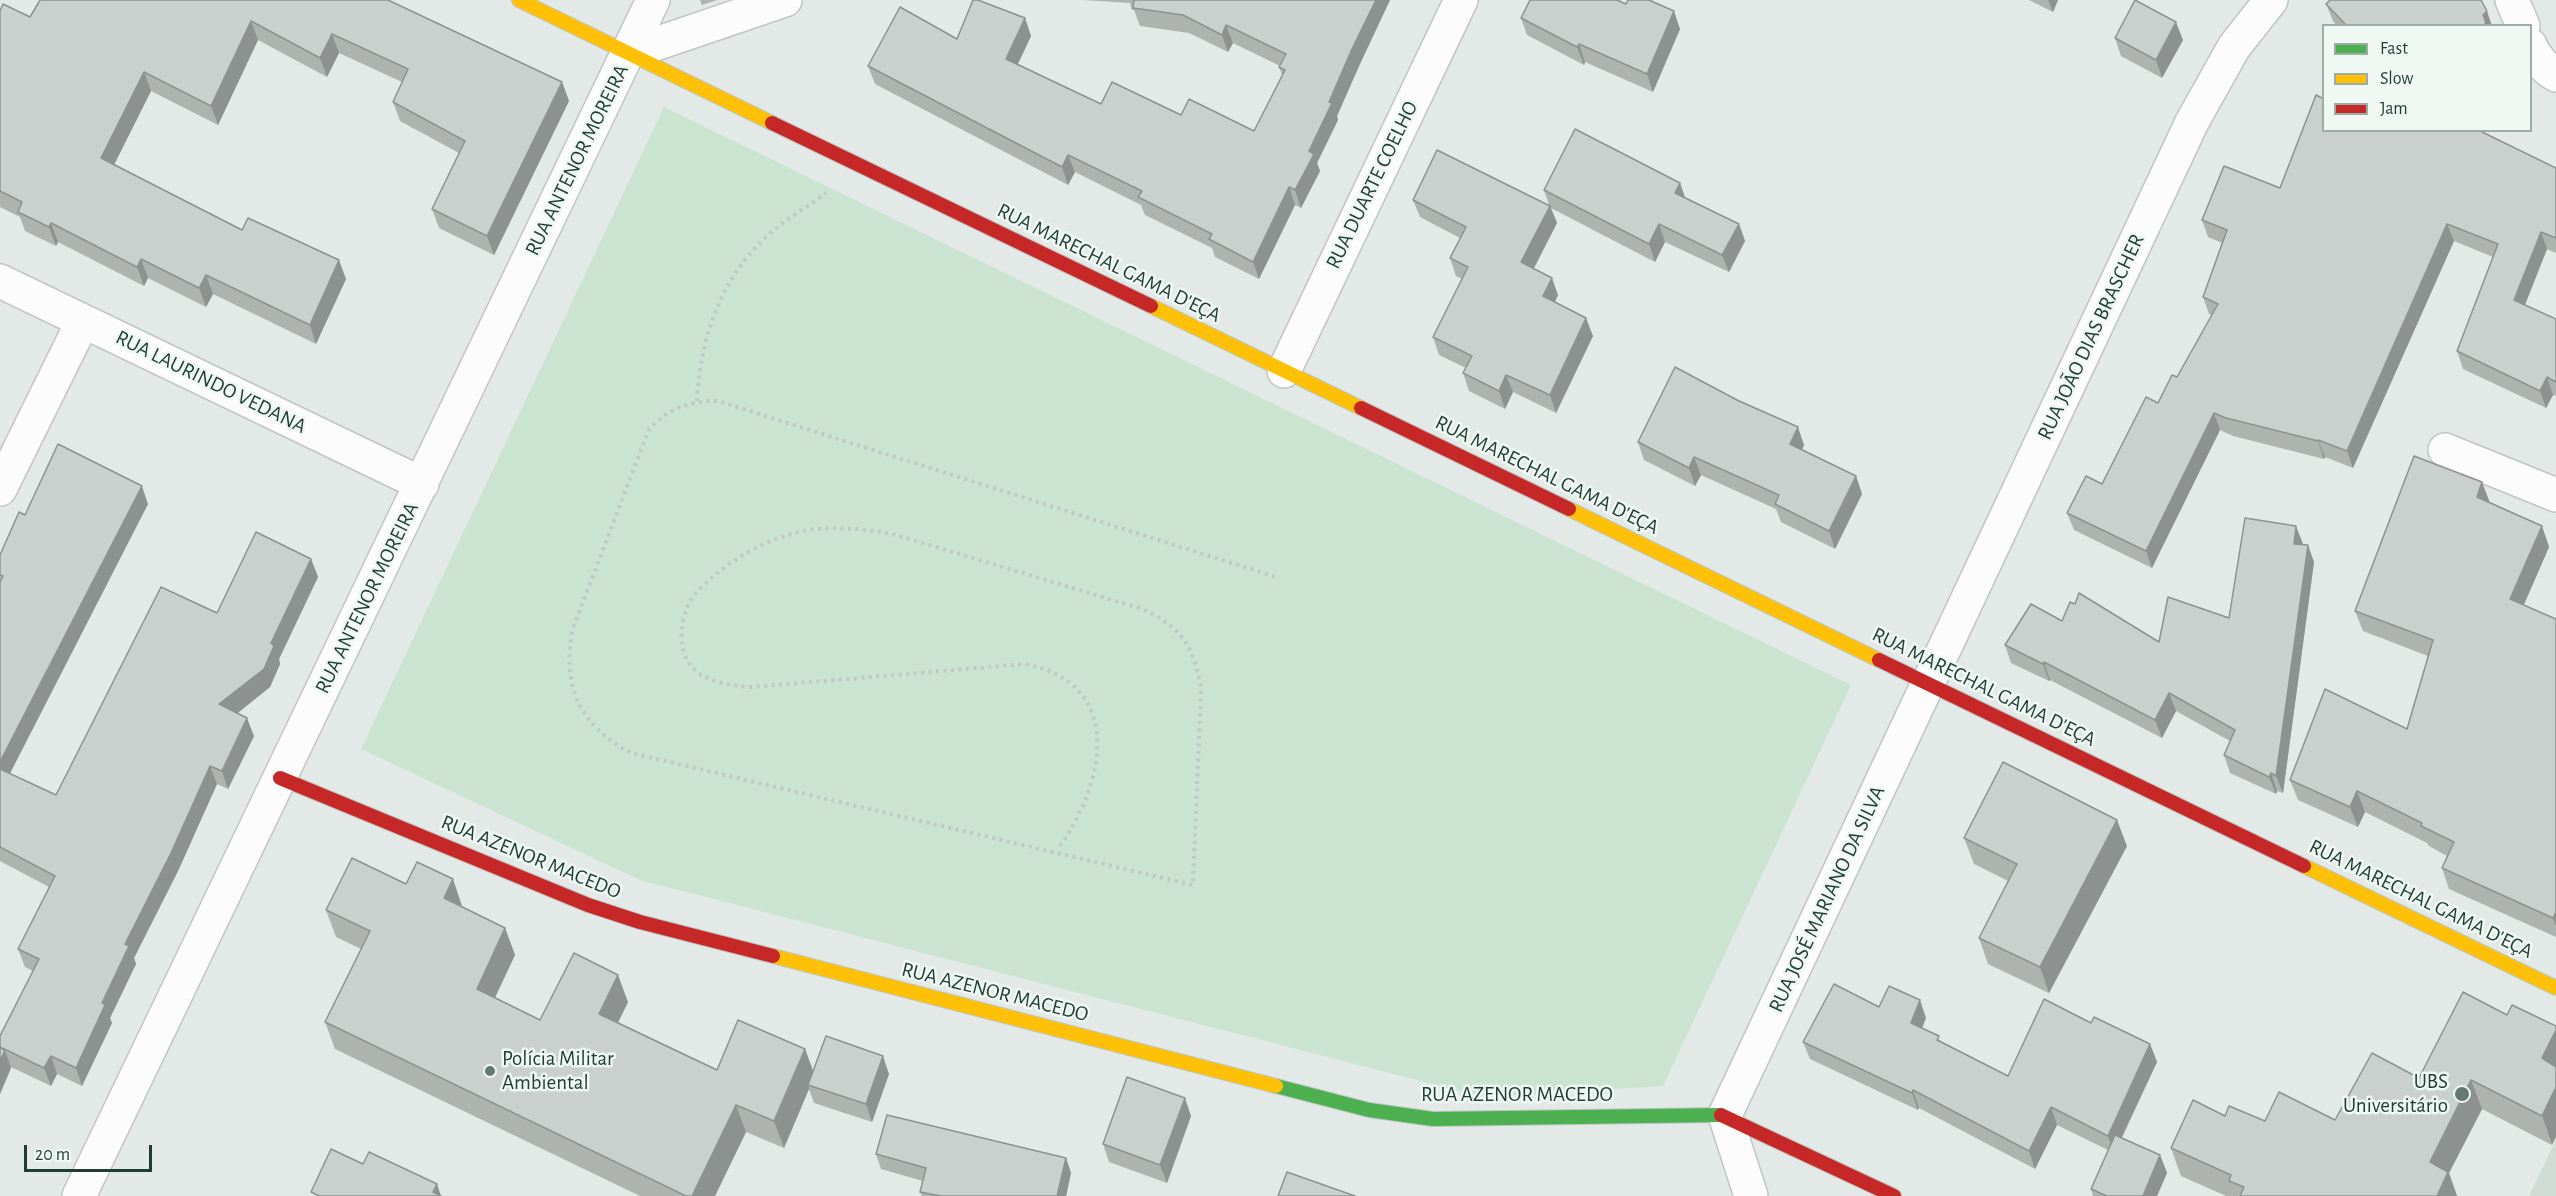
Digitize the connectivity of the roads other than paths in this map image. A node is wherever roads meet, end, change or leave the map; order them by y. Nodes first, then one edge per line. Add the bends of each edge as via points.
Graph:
1 (519, 0) edge
2 (653, 0) edge
3 (785, 0) edge
4 (1461, 0) edge
5 (2271, 0) edge
6 (2512, 0) edge
7 (2522, 24) edge
8 (2532, 48) edge
9 (629, 53) junction
10 (2556, 75) edge
11 (0, 281) edge
12 (83, 321) junction
13 (1284, 371) junction
14 (2445, 450) dead end
15 (422, 484) junction
16 (0, 489) edge
17 (2556, 495) edge
18 (1928, 683) junction
19 (280, 778) junction
20 (2556, 988) edge
21 (1725, 1115) junction
22 (79, 1196) edge
23 (1751, 1196) edge
24 (1894, 1196) edge

1 - 9 street, RUA MARECHAL GAMA D'EÇA
2 - 9 street, RUA ANTENOR MOREIRA
3 - 9 street
4 - 13 street, RUA DUARTE COELHO
5 - 18 street, RUA JOÃO DIAS BRASCHER via 2234,47 2192,122
6 - 7 street
8 - 10 street
9 - 13 street, RUA MARECHAL GAMA D'EÇA
9 - 15 street, RUA ANTENOR MOREIRA
11 - 12 street, RUA LAURINDO VEDANA
12 - 15 street, RUA LAURINDO VEDANA
12 - 16 street
13 - 18 street, RUA MARECHAL GAMA D'EÇA
14 - 17 street
15 - 19 street, RUA ANTENOR MOREIRA
18 - 20 street, RUA MARECHAL GAMA D'EÇA
18 - 21 street, RUA JOSÉ MARIANO DA SILVA
19 - 21 street, RUA AZENOR MACEDO via 588,905 640,922 1369,1110 1432,1119
19 - 22 street, RUA ANTENOR MOREIRA
21 - 23 street
21 - 24 street

